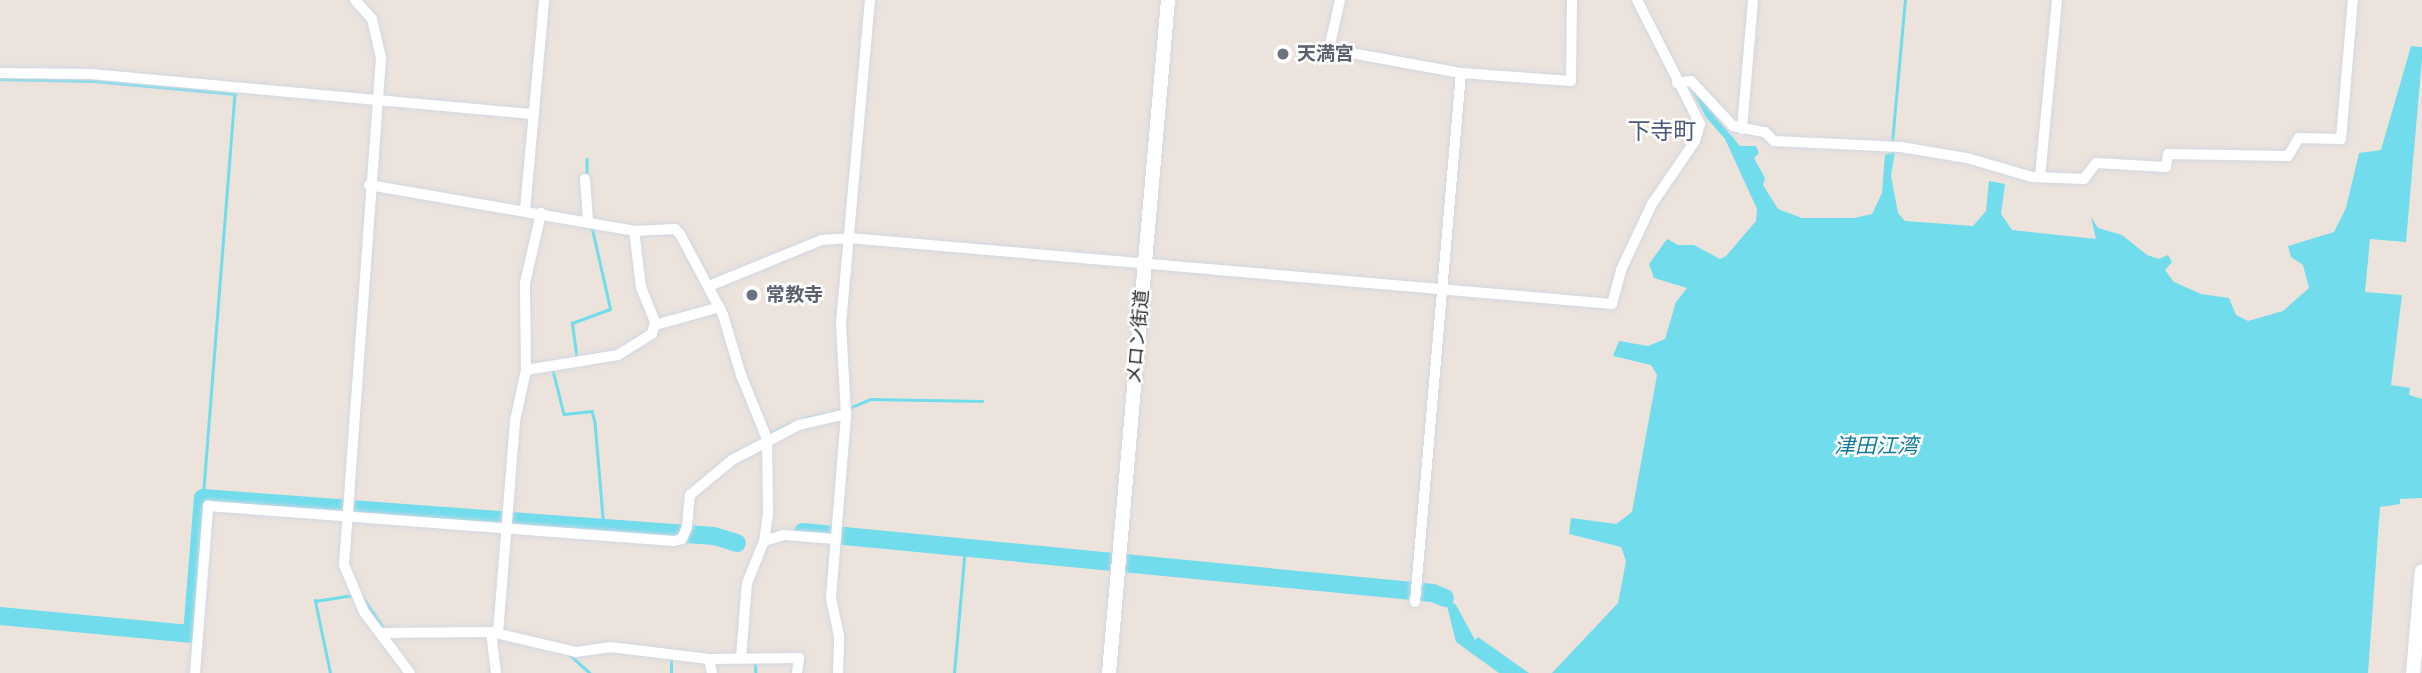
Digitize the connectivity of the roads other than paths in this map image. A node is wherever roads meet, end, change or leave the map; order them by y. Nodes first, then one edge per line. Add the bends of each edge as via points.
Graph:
1 (355, 0) edge
2 (544, 0) edge
3 (870, 0) edge
4 (1168, 0) edge
5 (1340, 0) edge
6 (1572, 0) edge
7 (1637, 0) edge
8 (1753, 0) edge
9 (2057, 0) edge
10 (2353, 0) edge
11 (0, 73) edge
12 (1461, 73) junction
13 (1677, 83) junction
14 (377, 101) junction
15 (534, 114) junction
16 (1742, 130) junction
17 (2040, 177) junction
18 (585, 179) dead end
19 (369, 185) junction
20 (525, 210) junction
21 (541, 213) junction
22 (588, 221) junction
23 (634, 231) junction
24 (849, 239) junction
25 (1144, 264) junction
26 (709, 286) junction
27 (1441, 291) junction
28 (720, 307) junction
29 (655, 325) junction
30 (526, 370) junction
31 (846, 414) junction
32 (767, 439) junction
33 (345, 513) junction
34 (506, 525) junction
35 (836, 536) junction
36 (764, 541) junction
37 (2422, 571) edge
38 (1415, 602) dead end
39 (380, 633) junction
40 (494, 633) junction
41 (741, 658) junction
42 (709, 659) junction
43 (195, 673) edge
44 (410, 673) edge
45 (496, 673) edge
46 (712, 673) edge
47 (797, 673) edge
48 (838, 673) edge
49 (1109, 673) edge
50 (2413, 673) edge

1 - 14 street via 368,9 377,34 381,58
2 - 15 street
3 - 24 street
4 - 25 street, メロン街道
5 - 12 street via 1329,49
6 - 12 street via 1571,81
7 - 13 street
8 - 16 street
9 - 17 street
10 - 17 street via 2341,139 2299,138 2288,156 2168,154 2166,167 2096,163 2084,179
11 - 14 street via 91,74
12 - 27 street
13 - 16 street via 1691,81
13 - 27 street via 1700,124 1699,132 1652,204 1621,270 1612,304
14 - 15 street
14 - 19 street
15 - 20 street
16 - 17 street via 1765,132 1774,141 1901,147
18 - 22 street
19 - 20 street
19 - 33 street via 359,397
20 - 21 street
21 - 22 street
21 - 30 street via 525,283
22 - 23 street
23 - 26 street via 676,229
23 - 29 street via 641,287
24 - 25 street
24 - 26 street via 822,240
24 - 31 street via 841,324
25 - 27 street
25 - 49 street, メロン街道
26 - 28 street
27 - 38 street
28 - 29 street
28 - 32 street
29 - 30 street via 652,334 618,355
30 - 34 street via 515,421
31 - 32 street
31 - 35 street
32 - 34 street via 690,495 683,534 674,541
32 - 36 street
33 - 34 street
33 - 39 street via 344,565 364,612
33 - 43 street via 208,506
34 - 40 street
35 - 36 street via 784,535
35 - 48 street via 831,598 839,636
36 - 41 street via 747,583
37 - 50 street
39 - 40 street
39 - 44 street
40 - 42 street via 576,652 610,647
40 - 45 street
41 - 42 street
41 - 47 street via 799,658
42 - 46 street

